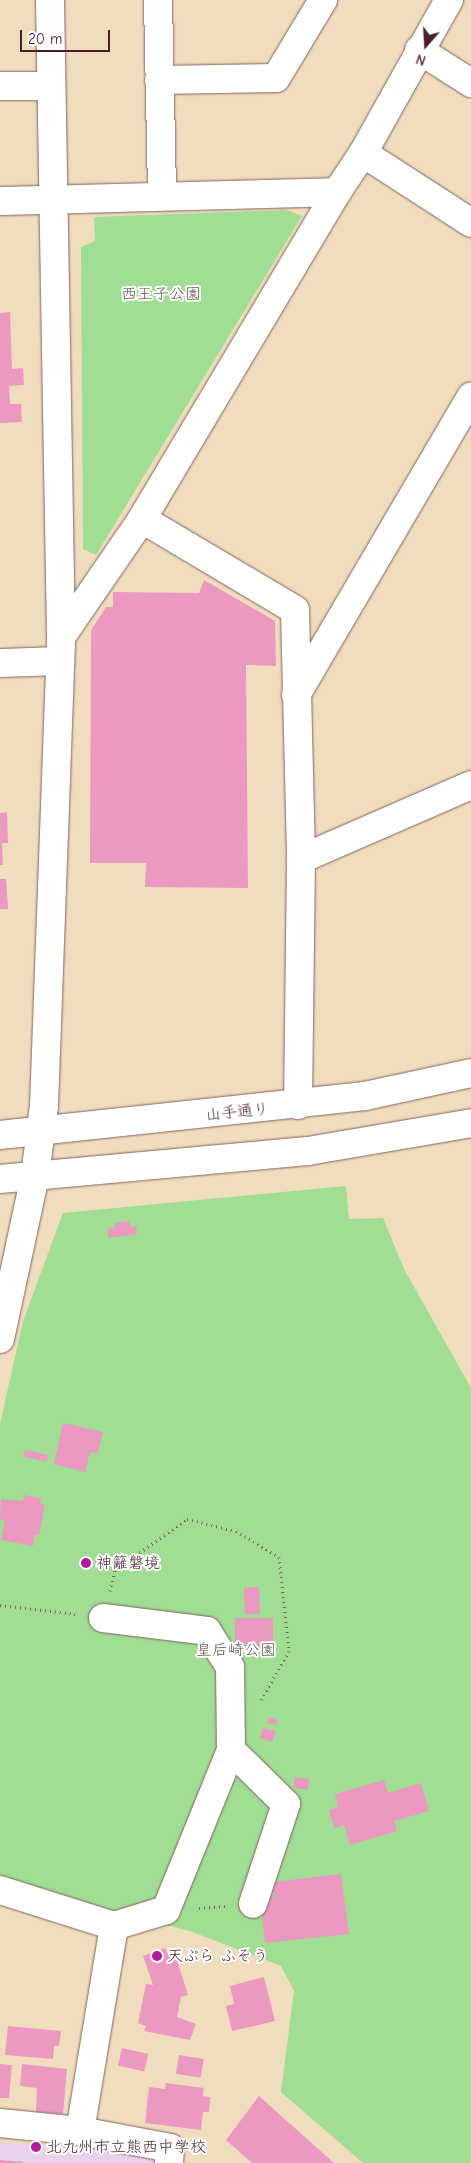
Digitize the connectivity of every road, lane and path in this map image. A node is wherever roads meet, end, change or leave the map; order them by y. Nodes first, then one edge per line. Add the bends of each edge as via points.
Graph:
1 (50, 0) edge
2 (158, 0) edge
3 (323, 0) edge
4 (449, 0) edge
5 (419, 50) junction
6 (159, 80) junction
7 (471, 83) edge
8 (0, 86) edge
9 (50, 86) junction
10 (363, 153) junction
11 (337, 192) junction
12 (162, 195) junction
13 (52, 198) junction
14 (0, 201) edge
15 (471, 223) edge
16 (471, 397) edge
17 (142, 519) junction
18 (61, 649) junction
19 (0, 663) edge
20 (296, 695) junction
21 (471, 784) edge
22 (301, 859) junction
23 (471, 1073) edge
24 (298, 1105) junction
25 (471, 1123) edge
26 (42, 1132) junction
27 (0, 1135) edge
28 (35, 1176) junction
29 (0, 1178) edge
30 (0, 1339) edge
31 (0, 1604) edge
32 (103, 1618) junction
33 (255, 1709) dead end
34 (231, 1750) junction
35 (0, 1890) edge
36 (253, 1904) joint
37 (166, 1910) junction
38 (114, 1926) junction
39 (0, 2123) edge
40 (80, 2131) junction
41 (169, 2163) edge

1 - 9 street
2 - 6 street
3 - 6 street via 276,78
4 - 5 street
5 - 7 street
5 - 10 street
6 - 12 street
8 - 9 street
9 - 13 street
10 - 11 street
10 - 15 street
11 - 12 street
11 - 17 street
12 - 13 street
13 - 14 street
13 - 18 street
16 - 20 street
17 - 18 street
17 - 20 street via 295,610
18 - 19 street
18 - 26 street
20 - 22 street
21 - 22 street
22 - 24 street
23 - 24 street, 山手通り via 365,1096
24 - 26 street, 山手通り
25 - 28 street via 308,1151
26 - 27 street, 山手通り
26 - 28 street
28 - 29 street
28 - 30 street
31 - 32 path
32 - 33 path via 115,1570 187,1519 236,1531 279,1557 289,1651
32 - 34 street via 207,1631 230,1667
34 - 36 street via 286,1804
34 - 37 street
35 - 38 street
36 - 37 path
37 - 38 street
38 - 40 street
39 - 40 street
40 - 41 street via 170,2148

